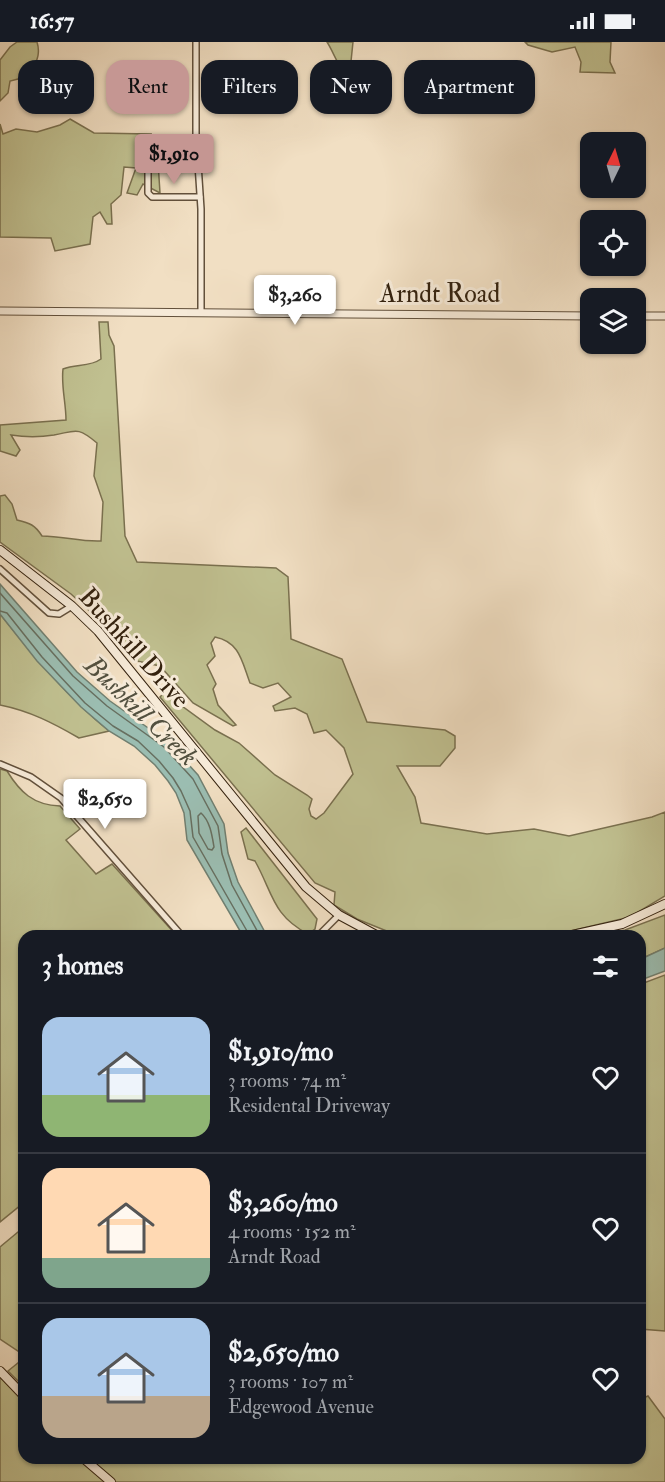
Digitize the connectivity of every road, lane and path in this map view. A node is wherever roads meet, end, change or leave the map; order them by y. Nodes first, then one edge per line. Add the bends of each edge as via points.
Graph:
1 (196, 42) edge
2 (148, 173) dead end
3 (200, 197) junction
4 (0, 311) edge
5 (201, 313) junction
6 (580, 316) edge
7 (646, 316) edge
8 (665, 316) edge
9 (0, 549) edge
10 (0, 569) edge
11 (72, 606) junction
12 (0, 764) edge
13 (665, 904) edge
14 (339, 915) junction
15 (177, 930) edge
16 (324, 930) edge
17 (367, 930) edge
18 (595, 930) edge
19 (0, 1371) edge
20 (18, 1390) edge
21 (90, 1464) edge
22 (111, 1482) edge

1 - 3 street
2 - 3 street via 148,194 152,197
3 - 5 street
4 - 5 street, Arndt Road
5 - 6 street, Arndt Road
7 - 8 street
9 - 11 main road, Bushkill Drive
10 - 11 street via 49,613 59,614
11 - 14 main road, Bushkill Drive via 115,651 298,878
12 - 15 street via 31,777 61,798
13 - 18 main road via 622,924
14 - 16 street
14 - 17 main road, Bushkill Drive
19 - 20 main road
21 - 22 main road

